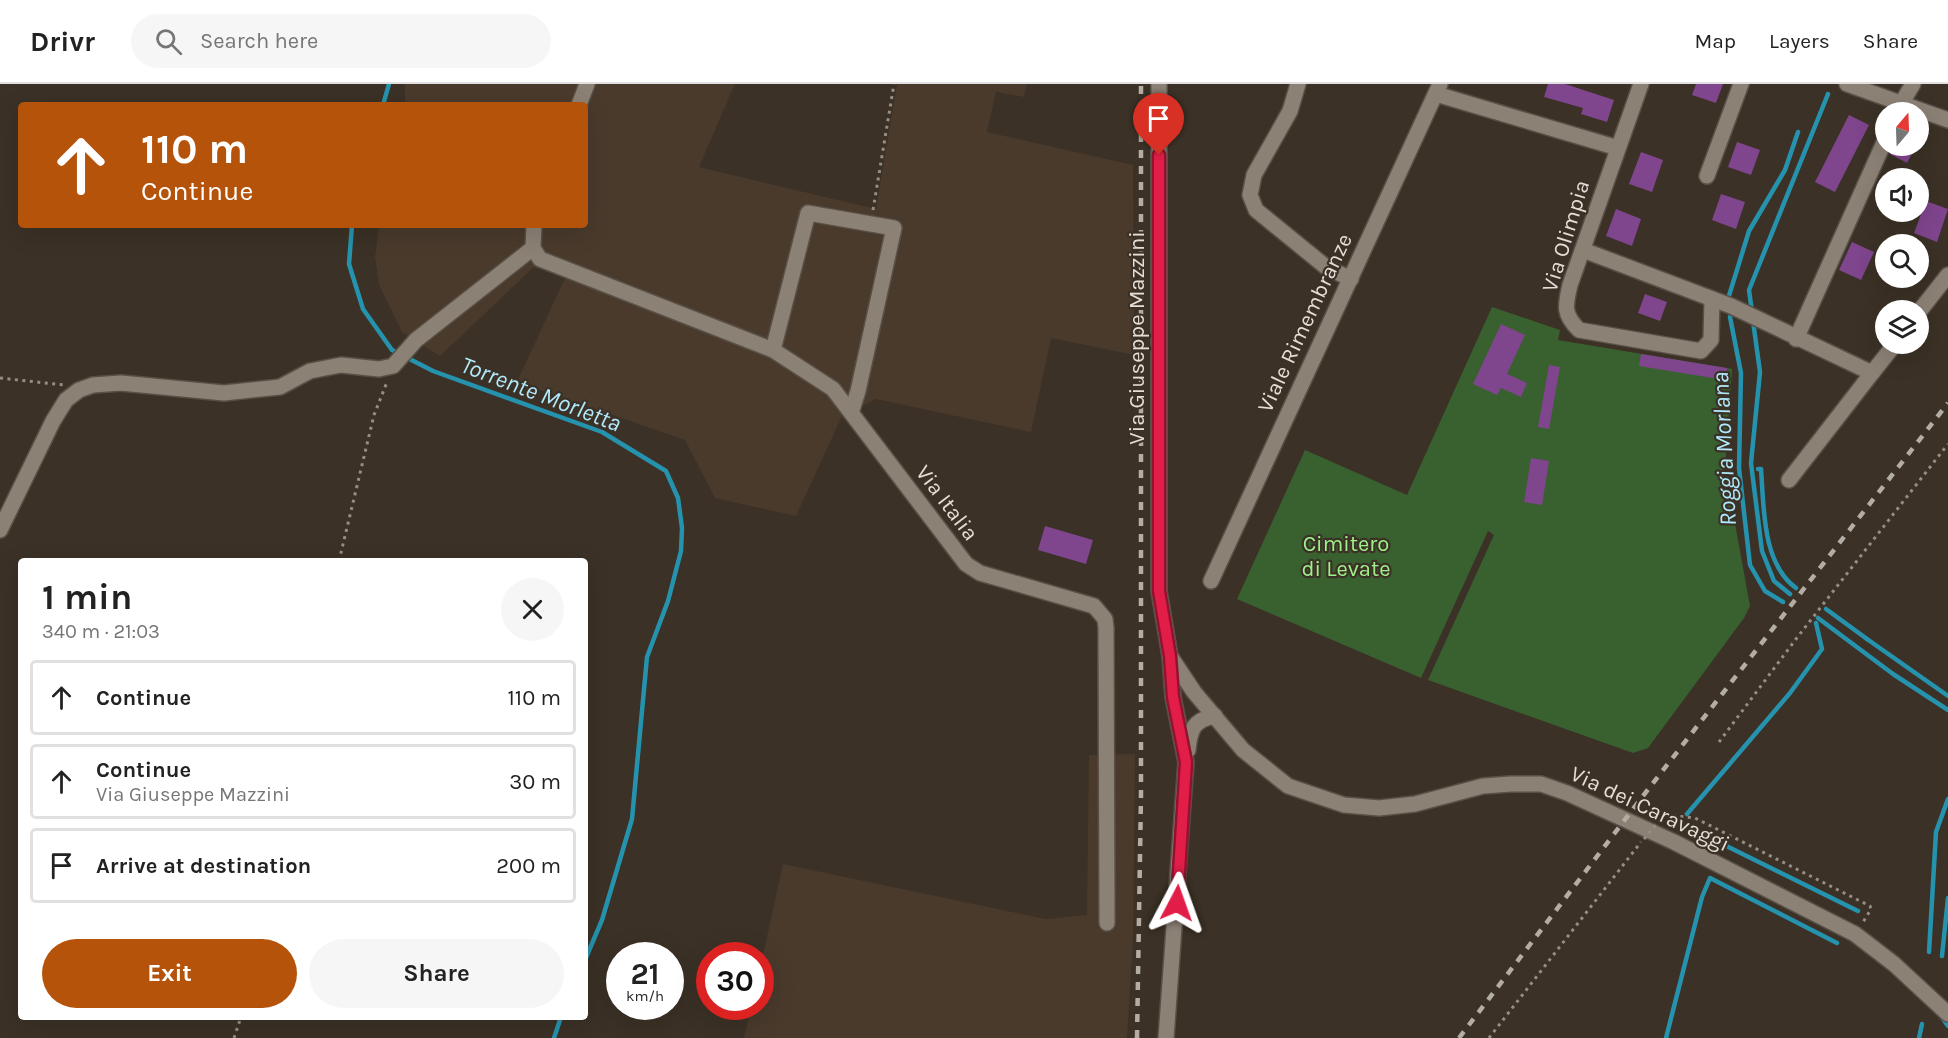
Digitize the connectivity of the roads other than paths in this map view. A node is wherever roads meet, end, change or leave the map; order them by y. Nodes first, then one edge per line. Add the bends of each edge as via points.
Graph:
1 (587, 84) edge
2 (1159, 84) edge
3 (1298, 84) edge
4 (1641, 84) edge
5 (1741, 84) edge
6 (1847, 84) edge
7 (1913, 84) edge
8 (1438, 89) edge
9 (580, 102) edge
10 (1885, 102) edge
11 (1902, 102) edge
12 (1929, 115) edge
13 (1948, 120) edge
14 (1618, 148) junction
15 (1878, 156) edge
16 (1707, 176) dead end
17 (534, 228) edge
18 (533, 248) junction
19 (1583, 250) junction
20 (1948, 275) edge
21 (1350, 279) junction
22 (1712, 299) junction
23 (1928, 300) edge
24 (1796, 339) junction
25 (773, 350) junction
26 (1887, 354) edge
27 (1872, 374) junction
28 (852, 410) junction
29 (1789, 480) dead end
30 (0, 530) edge
31 (1211, 581) dead end
32 (1170, 656) junction
33 (1194, 692) junction
34 (1215, 716) junction
35 (1177, 721) junction
36 (1186, 762) junction
37 (1107, 923) dead end
38 (1948, 1014) edge
39 (1166, 1038) edge

1 - 9 street
2 - 32 street, Via Giuseppe Mazzini via 1159,591
3 - 21 street via 1290,111 1254,175 1250,195 1256,210 1326,267
4 - 14 street, Via Olimpia
5 - 16 street
6 - 10 street
7 - 11 street
8 - 14 street
8 - 21 street, Viale Rimembranze
12 - 13 street
14 - 19 street, Via Olimpia
15 - 24 street
17 - 18 street
18 - 25 street, Via Italia via 540,259
18 - 30 street via 416,340 393,366 379,369 341,365 310,371 280,387 224,393 121,383 79,390 66,400 53,421
19 - 22 street
19 - 22 street, Via Olimpia via 1566,303 1568,319 1579,330 1701,351 1711,340
20 - 23 street
21 - 31 street, Viale Rimembranze
22 - 24 street
24 - 27 street
25 - 28 street, Via Italia via 833,390
25 - 28 street via 808,213 894,228
26 - 27 street
27 - 29 street
28 - 37 street, Via Italia via 966,564 980,573 1094,606 1105,619
32 - 33 street, Via dei Caravaggi
32 - 35 street, Via Giuseppe Mazzini
33 - 34 street, Via dei Caravaggi
33 - 35 street via 1181,706
34 - 36 street via 1202,718 1190,729
34 - 38 street, Via dei Caravaggi via 1243,750 1274,777 1288,786 1344,805 1379,808 1415,804 1483,786 1511,784 1541,784 1567,793 1674,842 1855,934
35 - 36 street, Via Giuseppe Mazzini
36 - 39 street

